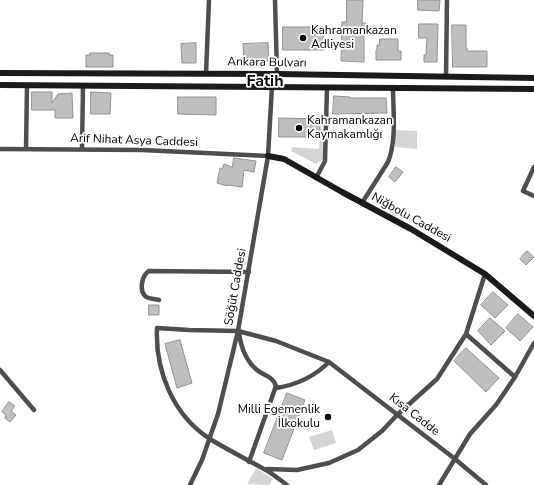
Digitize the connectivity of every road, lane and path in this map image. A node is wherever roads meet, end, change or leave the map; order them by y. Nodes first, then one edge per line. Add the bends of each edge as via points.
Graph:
1 (209, 0) edge
2 (275, 0) edge
3 (447, 0) edge
4 (0, 73) edge
5 (206, 74) junction
6 (277, 74) junction
7 (446, 77) junction
8 (534, 78) edge
9 (0, 85) edge
10 (27, 85) junction
11 (83, 86) junction
12 (272, 86) junction
13 (327, 87) junction
14 (393, 87) junction
15 (534, 89) edge
16 (26, 148) junction
17 (0, 149) edge
18 (82, 149) junction
19 (268, 156) junction
20 (534, 167) edge
21 (316, 178) junction
22 (532, 180) edge
23 (534, 196) edge
24 (362, 203) junction
25 (249, 272) junction
26 (485, 274) junction
27 (159, 300) dead end
28 (534, 316) edge
29 (238, 331) junction
30 (466, 334) junction
31 (534, 344) edge
32 (328, 362) junction
33 (0, 370) edge
34 (515, 378) junction
35 (276, 388) junction
36 (34, 410) dead end
37 (397, 415) junction
38 (210, 439) junction
39 (455, 459) junction
40 (249, 462) junction
41 (265, 469) junction
42 (190, 485) edge
43 (287, 485) edge
44 (438, 485) edge
45 (486, 485) edge

1 - 5 street
2 - 6 street
3 - 7 street
4 - 5 main road, Ankara Bulvarı
5 - 6 main road, Ankara Bulvarı
6 - 7 main road, Ankara Bulvarı
7 - 8 main road, Ankara Bulvarı
9 - 10 main road, Ankara Bulvarı
10 - 11 main road, Ankara Bulvarı
10 - 16 street
11 - 12 main road, Ankara Bulvarı
11 - 18 street
12 - 13 main road, Ankara Bulvarı
12 - 19 street, Söğüt Caddesi
13 - 14 main road, Ankara Bulvarı
13 - 21 street via 325,160
14 - 15 main road, Ankara Bulvarı
14 - 24 street via 391,154
16 - 17 street, Arif Nihat Asya Caddesi
16 - 18 street, Arif Nihat Asya Caddesi
18 - 19 street, Arif Nihat Asya Caddesi
19 - 21 main road, Niğbolu Caddesi via 284,159
19 - 25 street, Söğüt Caddesi
20 - 22 street
21 - 24 main road, Niğbolu Caddesi
22 - 23 street via 524,191
24 - 26 main road, Niğbolu Caddesi
25 - 27 street via 149,271 144,274 145,296
25 - 29 street, Söğüt Caddesi
26 - 28 main road, Niğbolu Caddesi
26 - 30 street
29 - 32 street, Kısa Cadde via 276,341
29 - 35 street via 242,349 249,361 257,371 273,380
29 - 38 street, Söğüt Caddesi
29 - 38 street, Kısa Cadde via 157,328 160,366 170,394 187,419
30 - 34 street
30 - 37 street via 437,379
31 - 34 street
32 - 35 street via 307,378 292,385
32 - 37 street, Kısa Cadde
33 - 36 street
34 - 39 street via 496,405 470,434
35 - 40 street
37 - 39 street, Kısa Cadde
37 - 41 street via 366,444 339,459 308,468
38 - 40 street
38 - 42 street, Söğüt Caddesi
39 - 44 street
39 - 45 street, Kısa Cadde
40 - 41 street
41 - 43 street

